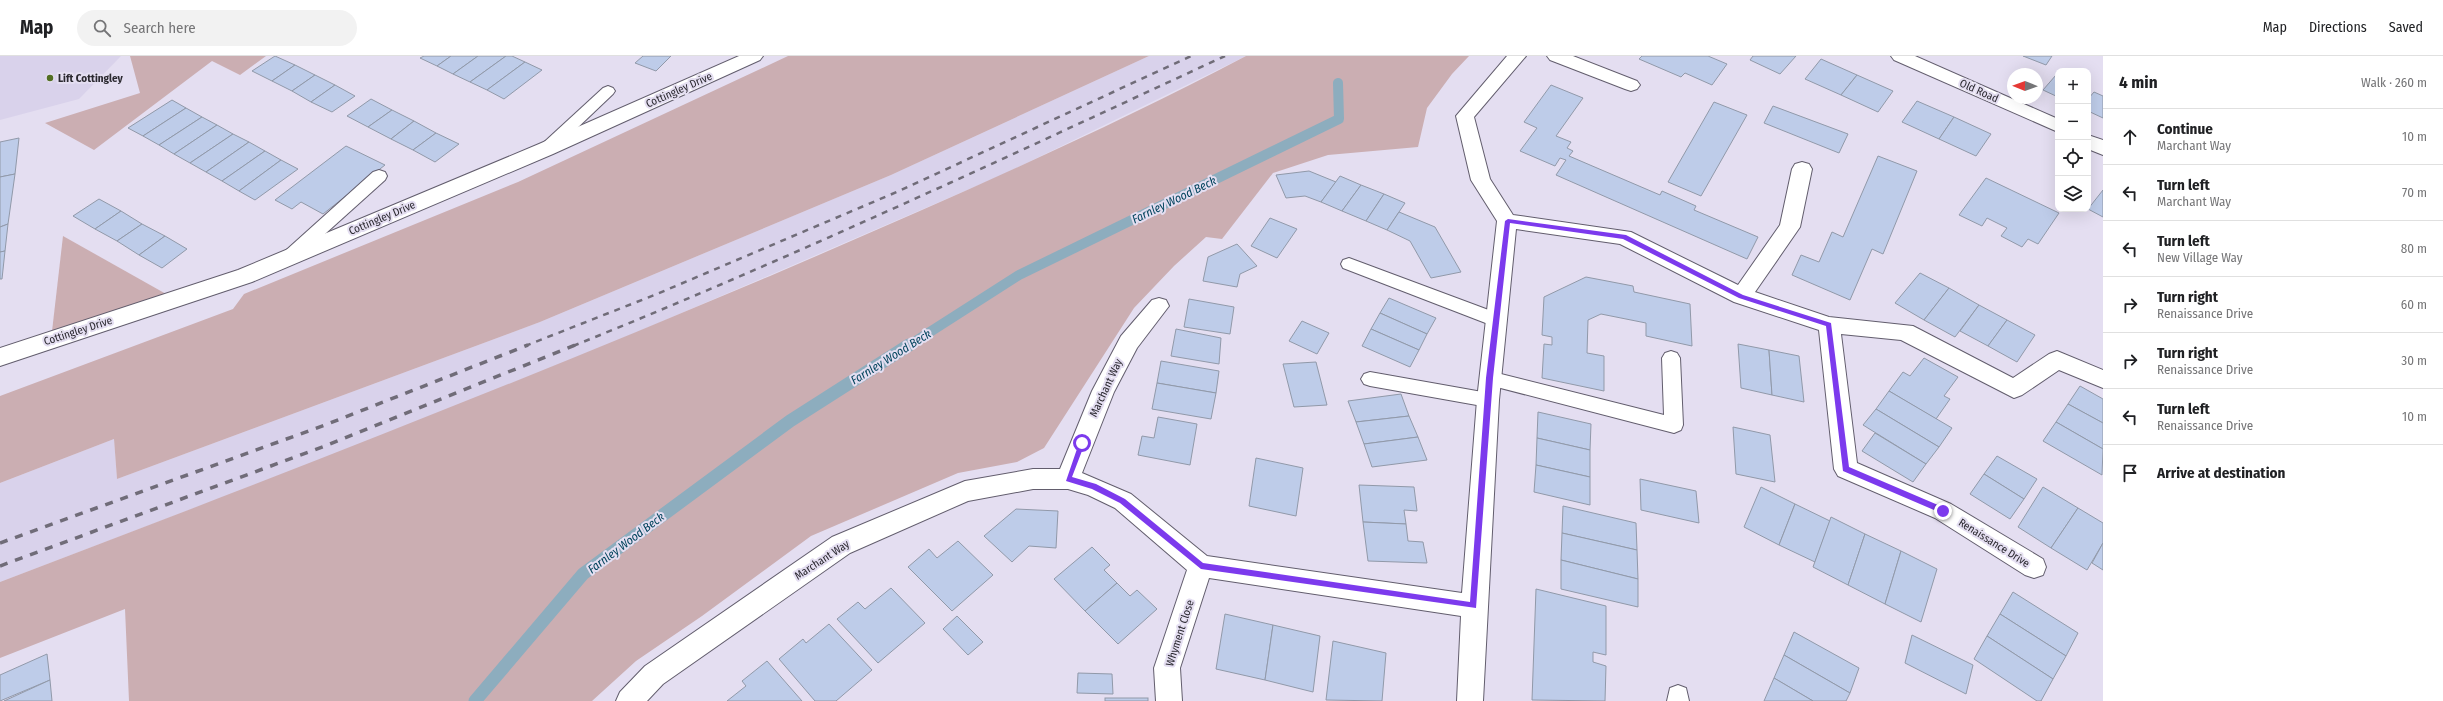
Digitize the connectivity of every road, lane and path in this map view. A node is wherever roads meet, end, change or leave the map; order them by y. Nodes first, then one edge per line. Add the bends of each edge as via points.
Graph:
1 (754, 56) edge
2 (1517, 56) edge
3 (1556, 56) edge
4 (1900, 56) edge
5 (1920, 60) edge
6 (1630, 85) dead end
7 (608, 90) dead end
8 (2055, 125) edge
9 (2091, 142) edge
10 (2103, 148) edge
11 (546, 149) junction
12 (1802, 169) dead end
13 (379, 176) dead end
14 (1508, 221) junction
15 (289, 257) junction
16 (1349, 264) dead end
17 (1741, 296) junction
18 (1159, 306) dead end
19 (1496, 320) junction
20 (1829, 325) junction
21 (0, 357) edge
22 (1671, 358) dead end
23 (1370, 379) dead end
24 (2103, 380) edge
25 (1489, 389) junction
26 (1068, 479) junction
27 (1201, 566) junction
28 (2034, 568) dead end
29 (1474, 606) junction
30 (629, 701) edge
31 (1169, 701) edge
32 (1470, 701) edge

1 - 11 street, Cottingley Drive
2 - 14 street via 1465,116 1480,180
3 - 6 street
4 - 5 street, Old Road
5 - 8 street, Old Road
7 - 11 lane
9 - 10 street
11 - 15 street, Cottingley Drive
12 - 17 street via 1790,227
13 - 15 lane
14 - 17 street via 1624,237
14 - 19 street
15 - 21 street, Cottingley Drive via 245,276
16 - 19 lane
17 - 20 street
18 - 26 street, Marchant Way via 1129,342 1103,391
19 - 25 street
20 - 24 street via 1905,332 2014,389 2056,360
20 - 28 street, Renaissance Drive via 1846,468 1943,511
22 - 25 lane via 1674,425
23 - 25 lane
25 - 29 street
26 - 27 street, Marchant Way via 1094,487 1123,501
26 - 30 street, Marchant Way via 1033,478 965,492 842,545 654,675
27 - 29 street
27 - 31 street, Whyment Close via 1167,668
29 - 32 street

